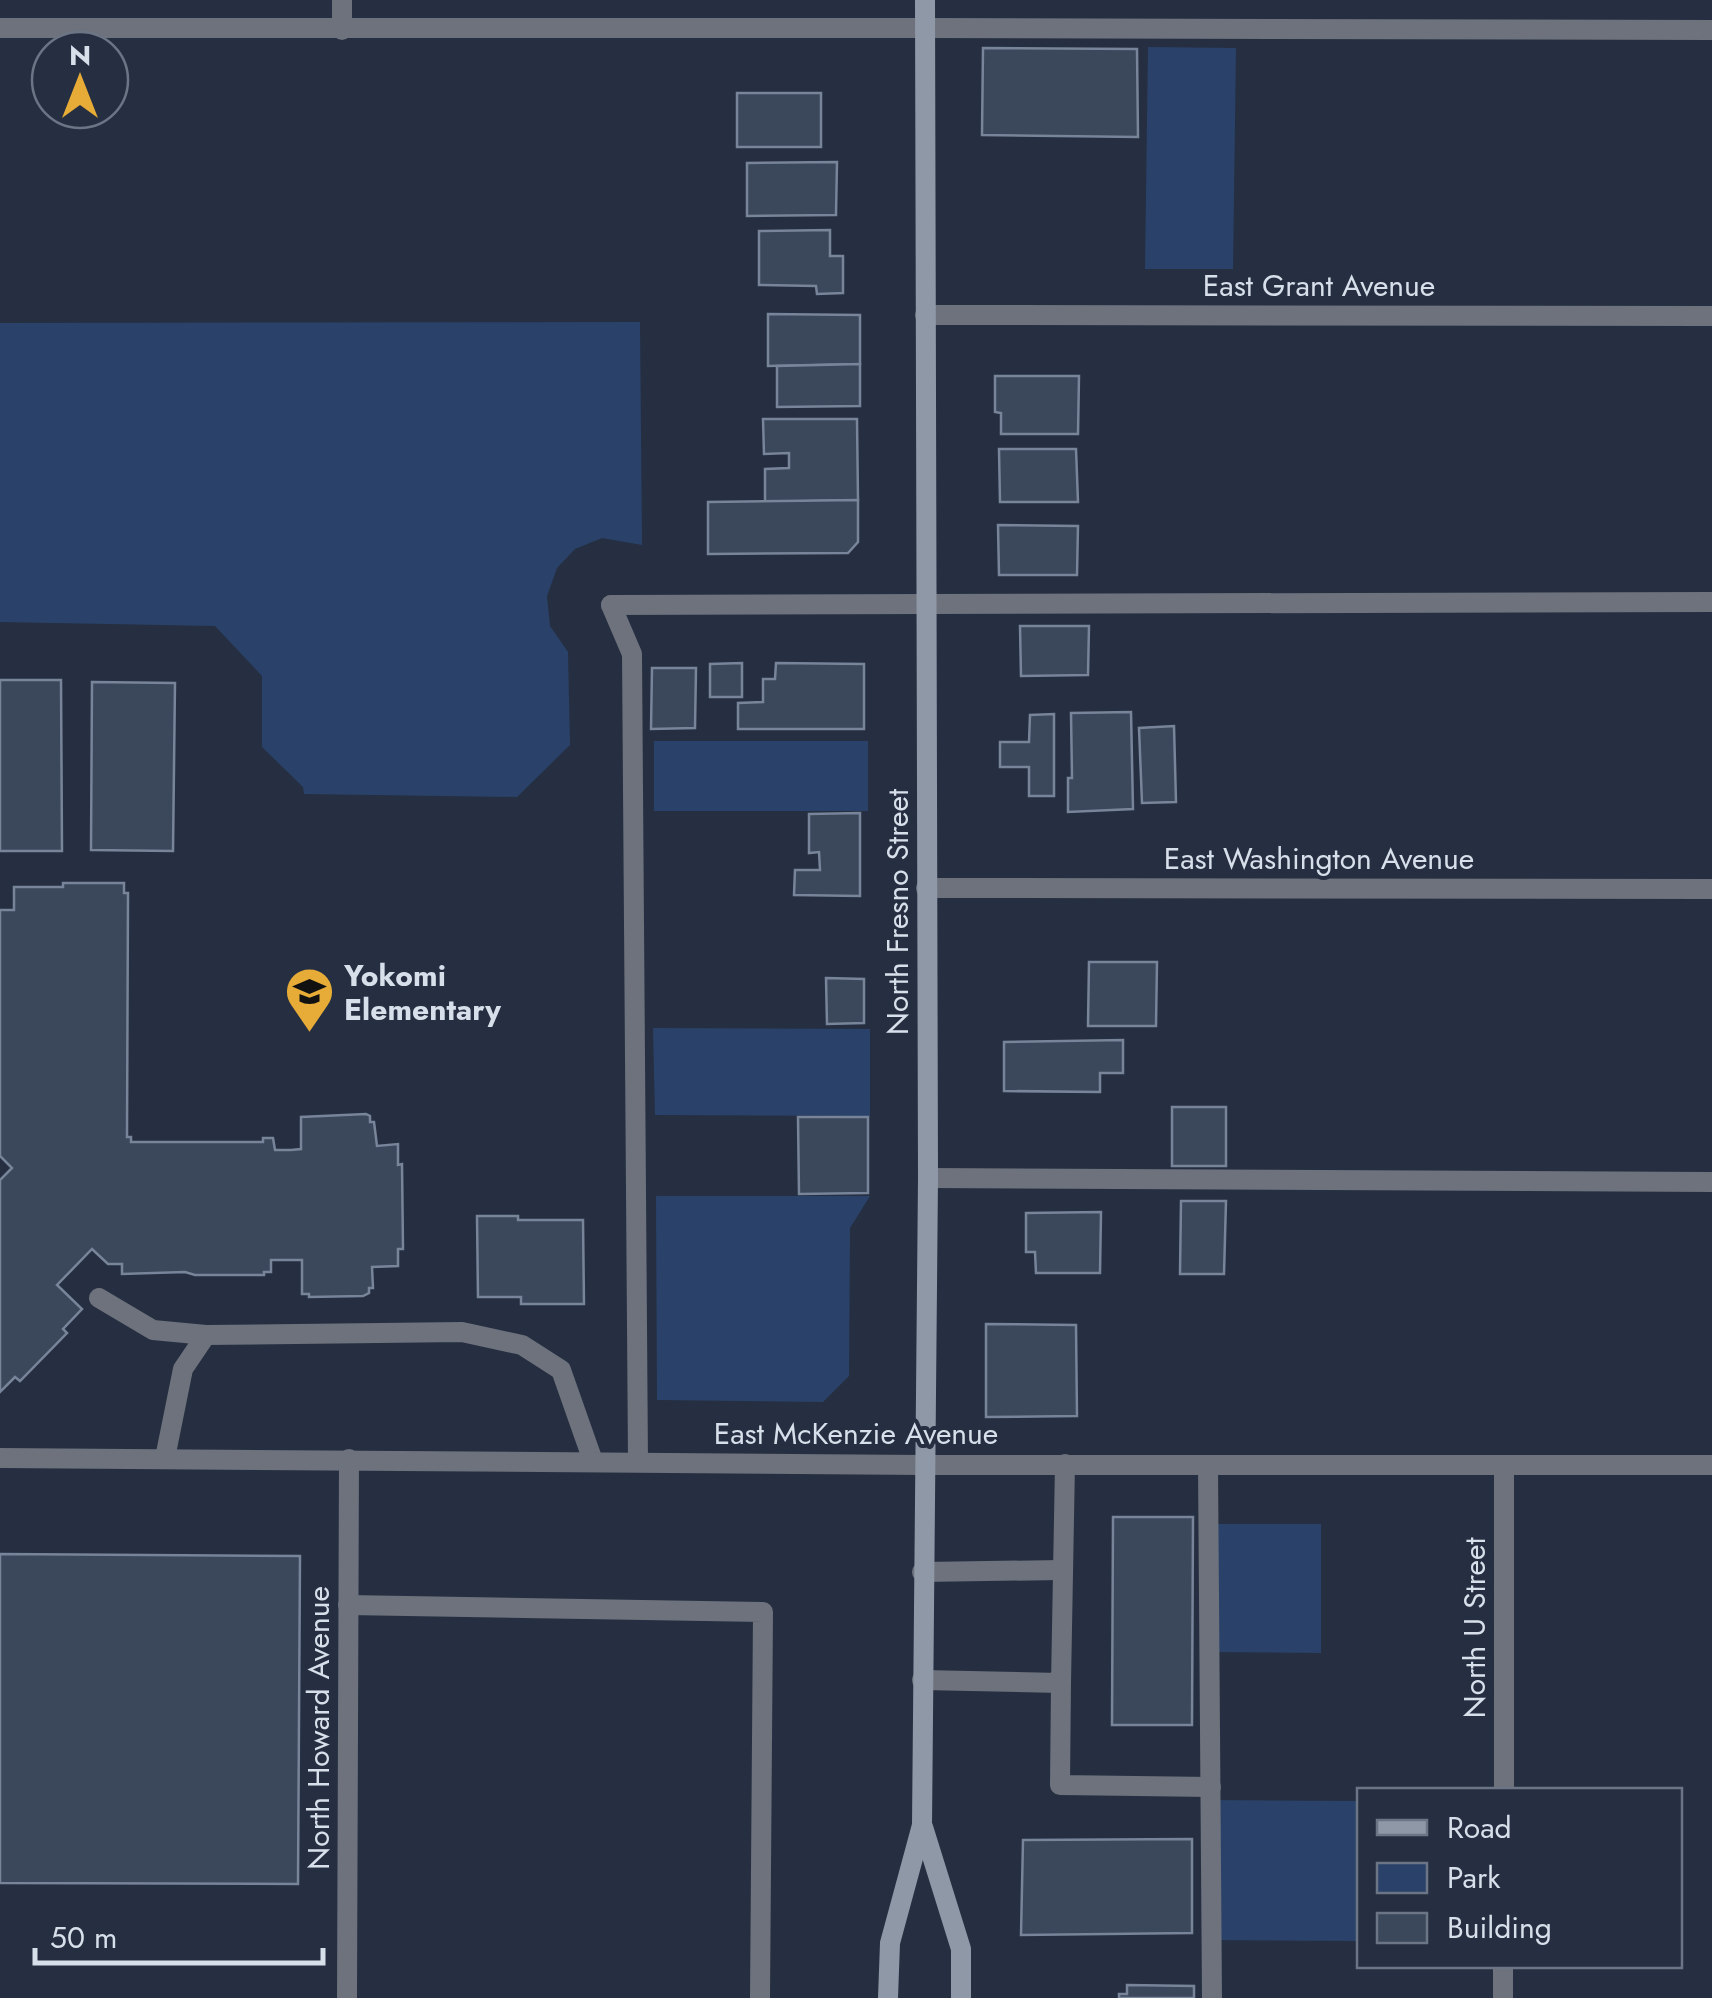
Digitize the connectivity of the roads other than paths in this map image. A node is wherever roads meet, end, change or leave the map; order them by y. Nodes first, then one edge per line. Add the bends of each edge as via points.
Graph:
1 (342, 0) edge
2 (925, 0) edge
3 (0, 28) edge
4 (924, 28) junction
5 (342, 30) junction
6 (1712, 30) edge
7 (925, 315) junction
8 (1712, 316) edge
9 (1712, 602) edge
10 (926, 604) junction
11 (926, 888) junction
12 (1712, 888) edge
13 (928, 1178) junction
14 (1712, 1182) edge
15 (100, 1298) dead end
16 (206, 1335) junction
17 (0, 1458) edge
18 (166, 1458) junction
19 (349, 1459) junction
20 (593, 1462) junction
21 (638, 1462) junction
22 (1065, 1464) junction
23 (923, 1465) junction
24 (1208, 1465) junction
25 (1504, 1465) junction
26 (1712, 1465) edge
27 (1061, 1570) junction
28 (922, 1572) junction
29 (348, 1604) junction
30 (922, 1680) junction
31 (1061, 1683) junction
32 (1211, 1787) junction
33 (1504, 1788) edge
34 (922, 1825) junction
35 (1503, 1968) edge
36 (347, 1998) edge
37 (760, 1998) edge
38 (888, 1998) edge
39 (961, 1998) edge
40 (1212, 1998) edge
41 (1503, 1998) edge

1 - 5 street
2 - 4 main road, North Fresno Street
3 - 5 street
4 - 5 street
4 - 6 street
4 - 7 main road, North Fresno Street
7 - 8 street, East Grant Avenue
7 - 10 main road, North Fresno Street
9 - 10 street
10 - 11 main road, North Fresno Street
10 - 21 street via 611,605 632,654
11 - 12 street, East Washington Avenue
11 - 13 main road, North Fresno Street
13 - 14 street
13 - 23 main road, North Fresno Street
15 - 16 street via 153,1330
16 - 18 street via 184,1369
16 - 20 street via 462,1332 522,1345 561,1370
17 - 18 street, East McKenzie Avenue
18 - 19 street, East McKenzie Avenue
19 - 20 street, East McKenzie Avenue
19 - 29 street, North Howard Avenue
20 - 21 street, East McKenzie Avenue
21 - 23 street, East McKenzie Avenue
22 - 23 street, East McKenzie Avenue
22 - 24 street, East McKenzie Avenue
22 - 27 street
23 - 28 main road, North Fresno Street
24 - 25 street, East McKenzie Avenue
24 - 32 street
25 - 26 street, East McKenzie Avenue
25 - 33 street, North U Street
27 - 28 street
27 - 31 street
28 - 30 main road, North Fresno Street
29 - 36 street, North Howard Avenue
29 - 37 street via 763,1612
30 - 31 street
30 - 34 main road, North Fresno Street
31 - 32 street via 1060,1785
32 - 40 street
34 - 38 main road, North Fresno Street via 890,1943
34 - 39 main road, North Fresno Street via 961,1949
35 - 41 street

